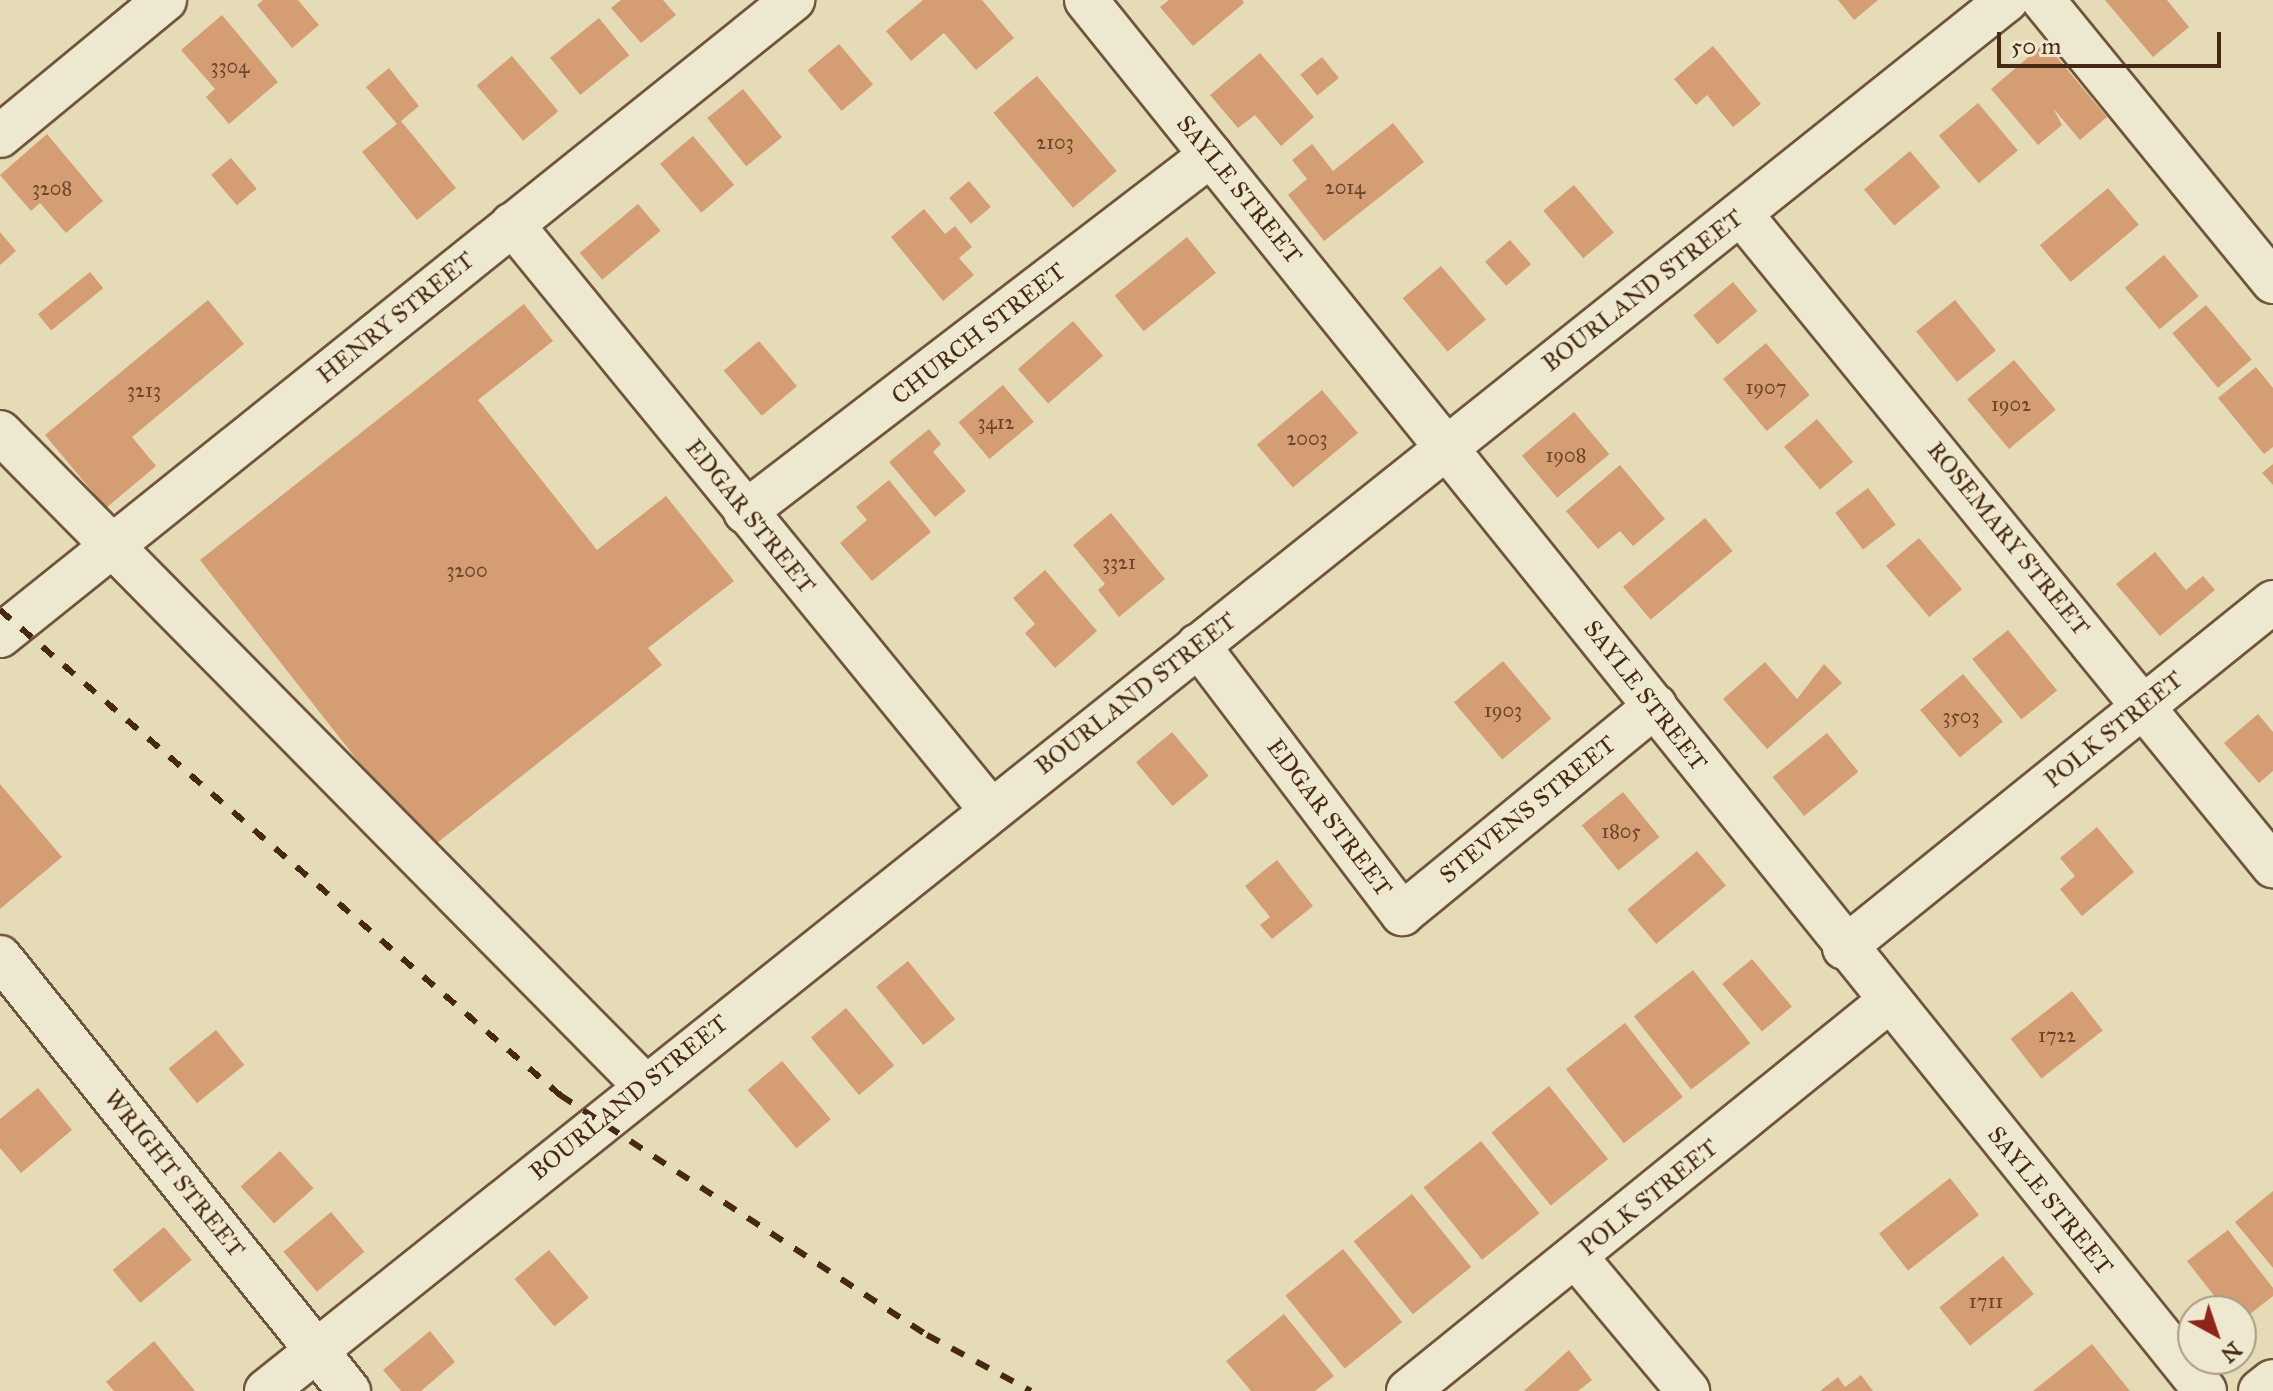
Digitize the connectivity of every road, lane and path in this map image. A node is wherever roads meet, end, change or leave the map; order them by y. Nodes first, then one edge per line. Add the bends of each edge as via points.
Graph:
1 (165, 0) edge
2 (793, 0) edge
3 (1086, 0) edge
4 (2007, 0) edge
5 (2043, 0) edge
6 (0, 136) edge
7 (1211, 155) junction
8 (1741, 214) junction
9 (512, 224) junction
10 (2273, 282) edge
11 (0, 432) edge
12 (1447, 448) junction
13 (745, 512) junction
14 (112, 549) junction
15 (2273, 602) edge
16 (0, 636) edge
17 (1198, 645) junction
18 (1655, 706) junction
19 (2144, 706) junction
20 (990, 809) junction
21 (2273, 866) edge
22 (1402, 914) joint
23 (1844, 948) junction
24 (0, 957) edge
25 (1888, 1002) junction
26 (645, 1086) junction
27 (1576, 1257) junction
28 (316, 1350) junction
29 (2273, 1381) edge
30 (266, 1391) edge
31 (349, 1391) edge
32 (1408, 1391) edge
33 (1688, 1391) edge
34 (2205, 1391) edge
35 (2260, 1391) edge

1 - 6 street
2 - 9 street, HENRY STREET
3 - 7 street, SAYLE STREET
4 - 8 street, BOURLAND STREET
5 - 10 street
7 - 12 street, SAYLE STREET
7 - 13 street, CHURCH STREET
8 - 12 street, BOURLAND STREET
8 - 19 street, ROSEMARY STREET
9 - 13 street, EDGAR STREET
9 - 14 street, HENRY STREET
11 - 14 street
12 - 17 street, BOURLAND STREET
12 - 18 street, SAYLE STREET
13 - 20 street, EDGAR STREET
14 - 16 street, HENRY STREET
14 - 26 street
15 - 19 street, POLK STREET
17 - 20 street, BOURLAND STREET
17 - 22 street, EDGAR STREET
18 - 22 street, STEVENS STREET
18 - 23 street, SAYLE STREET
19 - 21 street, ROSEMARY STREET
19 - 23 street, POLK STREET
20 - 26 street, BOURLAND STREET
23 - 25 street, SAYLE STREET
24 - 28 street, WRIGHT STREET
25 - 27 street, POLK STREET
25 - 34 street, SAYLE STREET
26 - 28 street, BOURLAND STREET
27 - 32 street, POLK STREET
27 - 33 street
28 - 30 street, BOURLAND STREET
28 - 31 street, WRIGHT STREET
29 - 35 street

